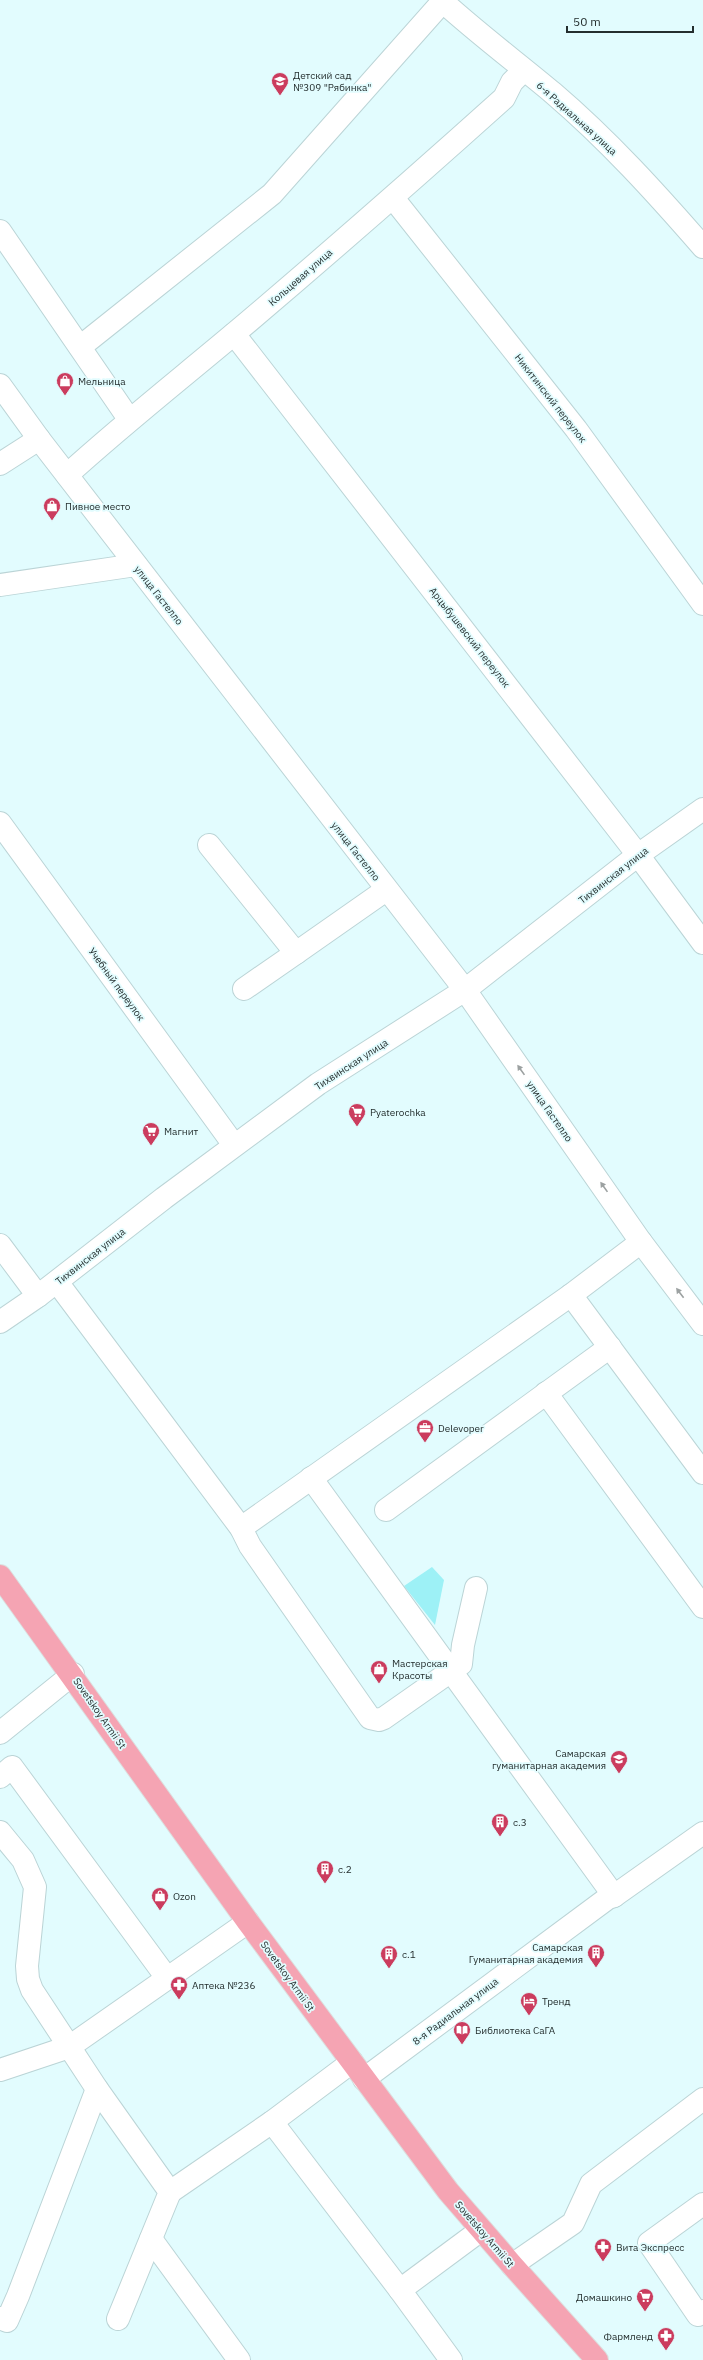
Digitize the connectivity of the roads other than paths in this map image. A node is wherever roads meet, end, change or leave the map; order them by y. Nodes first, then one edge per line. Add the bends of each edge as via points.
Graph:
1 (442, 1) edge
2 (523, 71) junction
3 (393, 198) junction
4 (0, 231) edge
5 (703, 247) edge
6 (234, 334) junction
7 (80, 347) junction
8 (0, 385) edge
9 (129, 419) junction
10 (39, 439) junction
11 (0, 464) edge
12 (67, 475) junction
13 (136, 565) junction
14 (0, 585) edge
15 (703, 604) edge
16 (703, 809) edge
17 (0, 823) edge
18 (209, 845) dead end
19 (638, 855) junction
20 (386, 890) junction
21 (703, 942) edge
22 (296, 953) junction
23 (244, 989) dead end
24 (465, 990) junction
25 (234, 1145) junction
26 (642, 1242) junction
27 (0, 1245) edge
28 (57, 1282) junction
29 (571, 1295) junction
30 (38, 1296) junction
31 (702, 1319) edge
32 (0, 1322) edge
33 (610, 1346) junction
34 (546, 1393) junction
35 (703, 1473) edge
36 (311, 1478) junction
37 (386, 1510) dead end
38 (241, 1528) junction
39 (0, 1576) edge
40 (476, 1588) dead end
41 (703, 1608) edge
42 (451, 1672) junction
43 (72, 1674) junction
44 (0, 1732) edge
45 (0, 1777) edge
46 (0, 1832) edge
47 (703, 1833) edge
48 (614, 1896) junction
49 (248, 1922) junction
50 (167, 1978) junction
51 (69, 2047) junction
52 (0, 2070) edge
53 (358, 2071) junction
54 (97, 2089) junction
55 (703, 2099) edge
56 (272, 2122) junction
57 (170, 2192) junction
58 (703, 2204) edge
59 (481, 2230) junction
60 (151, 2239) junction
61 (512, 2265) junction
62 (400, 2290) junction
63 (703, 2311) edge
64 (0, 2318) edge
65 (118, 2319) dead end
66 (239, 2360) edge
67 (451, 2360) edge
68 (597, 2360) edge

1 - 2 street, 6-я Радиальная улица
1 - 7 street via 272,194
2 - 3 street, Кольцевая улица via 512,82 504,98
2 - 5 street, 6-я Радиальная улица via 553,93 646,181
3 - 6 street, Кольцевая улица
3 - 15 street, Никитинский переулок via 576,429
4 - 7 street
6 - 9 street, Кольцевая улица
6 - 19 street, Арцыбушевский переулок
7 - 9 street
8 - 10 street, улица Гастелло
9 - 12 street, Кольцевая улица
10 - 11 street
10 - 12 street, улица Гастелло
12 - 13 street, улица Гастелло
13 - 14 street
13 - 20 street, улица Гастелло
16 - 19 street, Тихвинская улица
17 - 25 street, Учебный переулок
18 - 22 street
19 - 21 street, Арцыбушевский переулок
19 - 24 street, Тихвинская улица
20 - 22 street
20 - 24 street, улица Гастелло
22 - 23 street
24 - 25 street, Тихвинская улица via 318,1084
26 -> 24 street, улица Гастелло
25 - 28 street, Тихвинская улица
26 - 29 street
31 -> 26 street, улица Гастелло
27 - 30 street
28 - 30 street, Тихвинская улица
28 - 38 street
29 - 33 street
29 - 36 street
30 - 32 street, Тихвинская улица
33 - 34 street
33 - 35 street
34 - 37 street
34 - 41 street
36 - 38 street
36 - 42 street
38 - 42 street via 250,1546 370,1718 384,1718
39 - 43 main road, Sovetskoy Armii St
40 - 42 street via 463,1645 462,1662
42 - 48 street
43 - 44 street
43 - 49 main road, Sovetskoy Armii St
45 - 50 street via 12,1767
46 - 51 street via 23,1860 35,1887 28,1979 32,1990
47 - 48 street, 8-я Радиальная улица
48 - 53 street, 8-я Радиальная улица
49 - 50 street
49 - 53 main road, Sovetskoy Armii St
50 - 51 street
51 - 52 street
51 - 54 street
53 - 56 street, 8-я Радиальная улица
53 - 59 main road, Sovetskoy Armii St via 448,2191
54 - 57 street
54 - 64 street via 18,2296 7,2321
55 - 61 street via 591,2184 573,2223
56 - 57 street, 8-я Радиальная улица
56 - 62 street
57 - 60 street
58 - 63 street via 649,2242 698,2315
59 - 61 main road, Sovetskoy Armii St
59 - 62 street
60 - 65 street
60 - 66 street
61 - 68 main road, Sovetskoy Armii St
62 - 67 street

